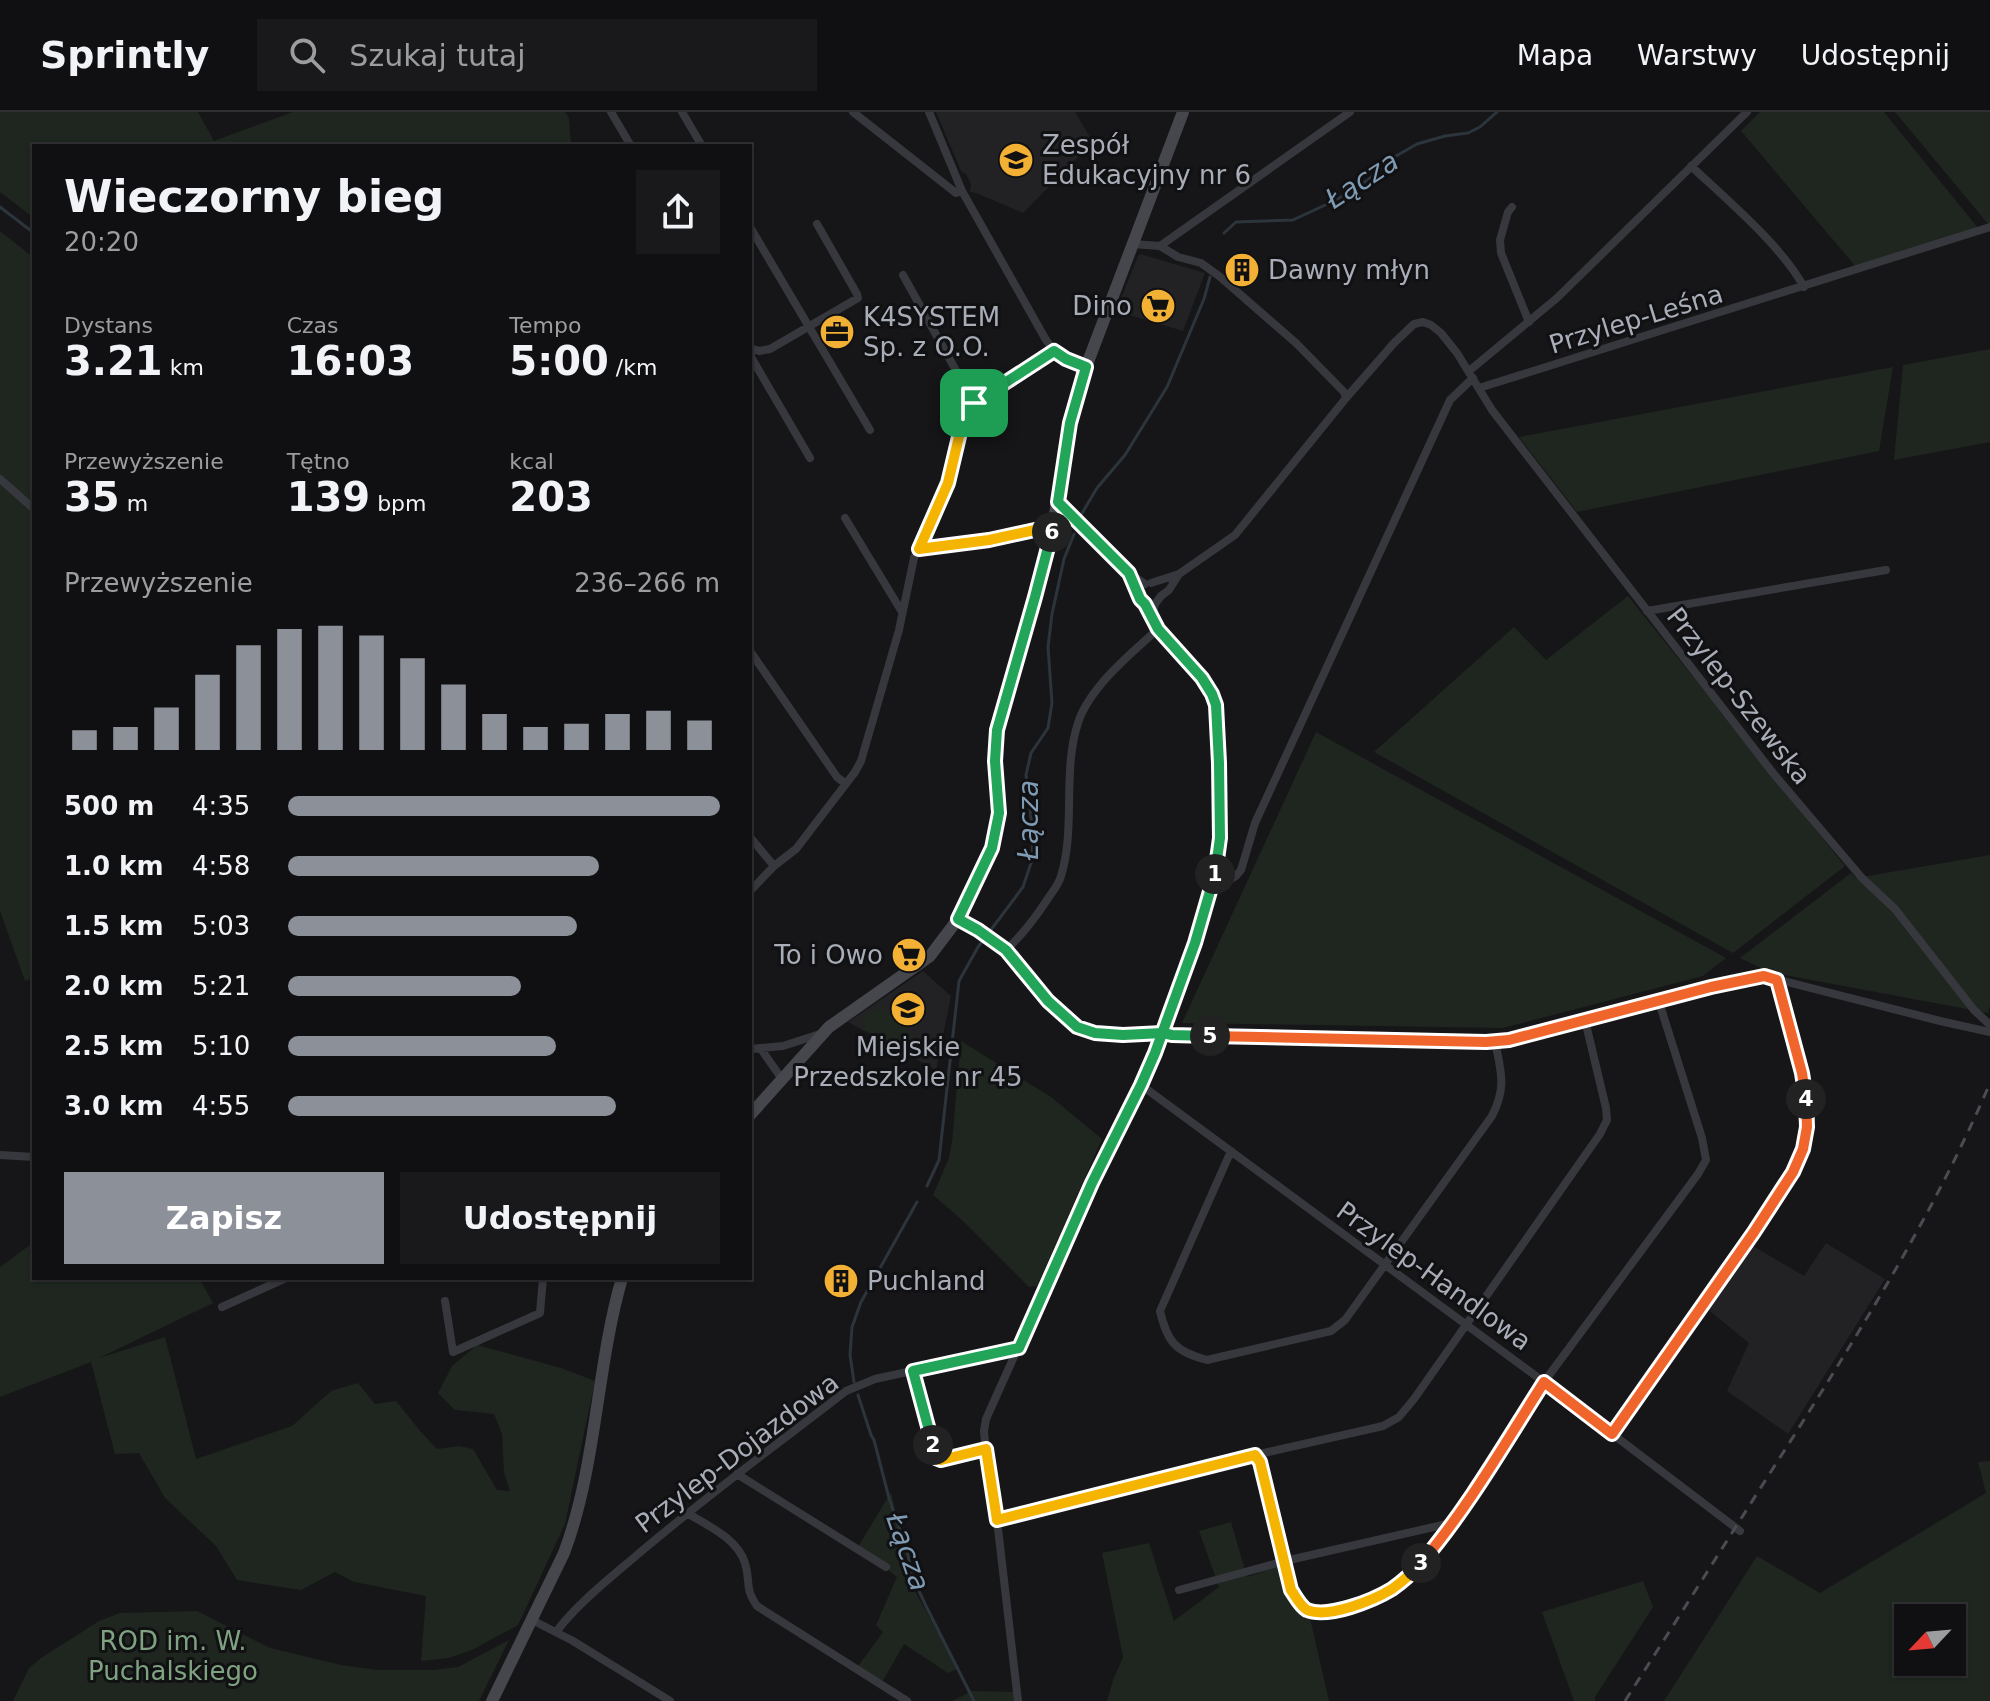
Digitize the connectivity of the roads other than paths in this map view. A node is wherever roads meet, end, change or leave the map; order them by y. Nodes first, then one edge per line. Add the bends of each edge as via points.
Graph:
1 (611, 112) edge
2 (682, 112) edge
3 (853, 112) edge
4 (929, 112) edge
5 (1183, 112) edge
6 (1350, 112) edge
7 (1747, 112) edge
8 (630, 144) edge
9 (701, 144) edge
10 (1691, 166) junction
11 (962, 191) junction
12 (1512, 207) dead end
13 (817, 224) dead end
14 (1990, 227) edge
15 (752, 230) edge
16 (1132, 244) junction
17 (1160, 246) junction
18 (903, 275) dead end
19 (1804, 287) junction
20 (1529, 322) junction
21 (809, 326) junction
22 (752, 348) edge
23 (1054, 351) junction
24 (752, 359) edge
25 (1086, 367) junction
26 (1471, 375) junction
27 (1479, 388) junction
28 (1346, 398) junction
29 (974, 403) junction
30 (870, 430) dead end
31 (810, 458) dead end
32 (0, 479) edge
33 (1058, 502) junction
34 (32, 507) edge
35 (845, 518) dead end
36 (1053, 526) junction
37 (919, 549) junction
38 (1886, 570) dead end
39 (1179, 574) junction
40 (1145, 587) junction
41 (1161, 596) junction
42 (1150, 604) junction
43 (1647, 611) junction
44 (902, 612) junction
45 (1158, 629) junction
46 (752, 654) edge
47 (846, 784) junction
48 (752, 839) edge
49 (774, 866) junction
50 (752, 889) edge
51 (1210, 892) junction
52 (958, 919) junction
53 (1006, 950) junction
54 (1777, 980) junction
55 (1659, 1002) junction
56 (1585, 1020) junction
57 (1990, 1025) edge
58 (1990, 1032) edge
59 (823, 1033) junction
60 (1163, 1033) junction
61 (1495, 1041) junction
62 (752, 1049) edge
63 (761, 1049) junction
64 (782, 1079) junction
65 (1141, 1085) junction
66 (752, 1113) edge
67 (1231, 1151) junction
68 (0, 1155) edge
69 (32, 1157) edge
70 (1384, 1265) junction
71 (282, 1280) edge
72 (543, 1280) edge
73 (622, 1280) edge
74 (445, 1301) dead end
75 (222, 1307) dead end
76 (1466, 1325) junction
77 (1019, 1348) junction
78 (913, 1371) junction
79 (1544, 1382) junction
80 (1612, 1434) junction
81 (986, 1449) junction
82 (1255, 1455) junction
83 (737, 1474) junction
84 (687, 1513) junction
85 (997, 1520) junction
86 (1452, 1523) junction
87 (1740, 1531) dead end
88 (1285, 1561) junction
89 (886, 1567) dead end
90 (1179, 1590) dead end
91 (532, 1620) junction
92 (556, 1632) junction
93 (496, 1699) edge
94 (670, 1701) edge
95 (907, 1701) edge
96 (1018, 1701) edge

1 - 8 street
2 - 9 street
3 - 11 street via 956,193
4 - 11 street
5 - 16 main road
6 - 17 street
7 - 10 street
10 - 19 street via 1753,225
10 - 20 street
11 - 23 street
12 - 20 street via 1501,253
13 - 21 street via 858,298
14 - 19 street, Przylep-Leśna
15 - 21 street
16 - 17 street
16 - 25 main road
17 - 28 street via 1219,276 1298,345
18 - 29 street
19 - 27 street, Przylep-Leśna
20 - 26 street
21 - 22 street via 770,349
21 - 30 street
23 - 25 street
23 - 29 street
24 - 31 street
25 - 33 main road via 1070,423
26 - 27 street, Przylep-Szewska
26 - 28 street, Przylep-Szewska via 1441,333 1423,322 1408,329
26 - 51 street via 1450,400 1255,823 1241,870
27 - 43 street, Przylep-Szewska
28 - 39 street via 1235,535
29 - 37 street
32 - 34 street
33 - 36 main road
33 - 40 street
35 - 44 street
36 - 37 street
36 - 52 main road via 997,730 999,813 992,848
37 - 44 street
38 - 43 street
39 - 40 street
39 - 41 street
40 - 41 street via 1158,586
40 - 42 street via 1140,599
41 - 42 street
42 - 45 street
43 - 57 street, Przylep-Szewska via 1773,773
44 - 47 street via 864,752
45 - 51 street via 1202,678 1216,705 1220,838
45 - 53 street via 1108,677 1079,719 1061,878 1030,927
46 - 47 street
47 - 49 street via 796,849
48 - 49 street
49 - 50 street
51 - 60 street
52 - 53 street
52 - 59 main road via 930,956
53 - 60 street via 1077,1027 1123,1035
54 - 55 street via 1764,976
54 - 58 street
54 - 80 street via 1802,1073 1807,1127 1803,1149 1754,1232
55 - 56 street
55 - 79 street via 1706,1160
56 - 61 street
56 - 76 street via 1607,1120
59 - 63 street
59 - 64 main road
60 - 61 street
60 - 65 street
61 - 70 street via 1503,1082 1492,1116
62 - 63 street
63 - 64 street
64 - 66 main road
65 - 67 street, Przylep-Handlowa
65 - 77 street
67 - 70 street, Przylep-Handlowa
67 - 70 street via 1160,1311 1174,1345 1207,1360 1331,1331 1345,1320
68 - 69 street
70 - 76 street, Przylep-Handlowa
71 - 75 street
72 - 74 street via 540,1313 453,1352
73 - 91 main road via 577,1513
76 - 79 street, Przylep-Handlowa
76 - 82 street via 1399,1417 1383,1426
77 - 78 street, Przylep-Dojazdowa
77 - 81 street via 986,1419
78 - 81 street via 936,1458
78 - 83 street, Przylep-Dojazdowa via 846,1391
79 - 80 street, Przylep-Handlowa
79 - 86 street
80 - 87 street, Przylep-Handlowa
81 - 85 street
82 - 85 street
82 - 88 street
83 - 84 street, Przylep-Dojazdowa
83 - 89 street
84 - 92 street, Przylep-Dojazdowa
84 - 95 street via 735,1545 757,1606
85 - 96 street
86 - 88 street
86 - 88 street via 1392,1589 1336,1611 1303,1608 1291,1590
88 - 90 street
91 - 92 street
91 - 93 main road
92 - 94 street

